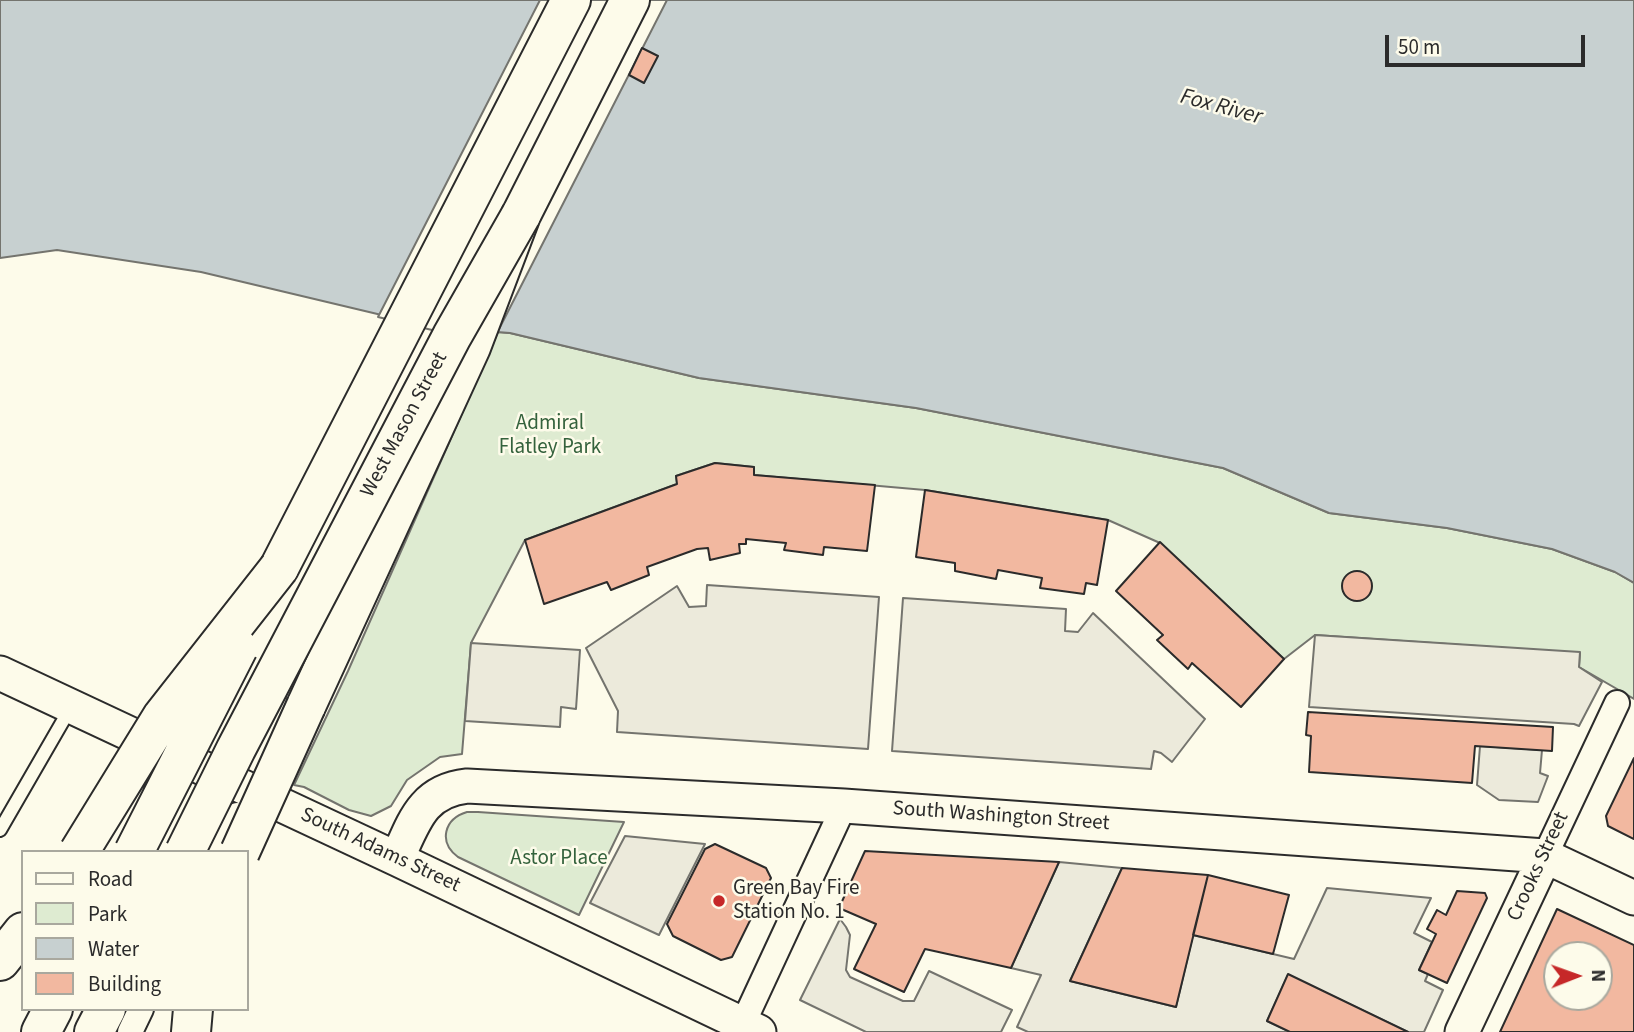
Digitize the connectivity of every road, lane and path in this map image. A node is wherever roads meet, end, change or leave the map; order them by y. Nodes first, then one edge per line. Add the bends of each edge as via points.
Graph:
1 (571, 0) edge
2 (630, 0) edge
3 (521, 215) junction
4 (279, 568) junction
5 (0, 673) edge
6 (1617, 703) dead end
7 (71, 707) junction
8 (248, 790) junction
9 (844, 806) junction
10 (0, 831) edge
11 (80, 850) edge
12 (135, 850) edge
13 (186, 850) edge
14 (220, 850) edge
15 (241, 850) edge
16 (1545, 856) junction
17 (397, 859) junction
18 (1634, 898) edge
19 (21, 935) edge
20 (0, 961) edge
21 (52, 1011) edge
22 (105, 1011) edge
23 (140, 1011) edge
24 (193, 1011) edge
25 (747, 1029) edge
26 (41, 1032) edge
27 (94, 1032) edge
28 (130, 1032) edge
29 (191, 1032) edge
30 (1462, 1032) edge

1 - 4 main road
2 - 3 main road, West Mason Street
3 - 13 main road, West Mason Street, bridge via 452,336
3 - 15 main road, bridge via 471,347
4 - 11 main road, bridge via 162,718
4 - 12 main road, bridge
5 - 7 street, South Adams Street
6 - 16 street, Crooks Street
7 - 8 street, South Adams Street
7 - 10 lane
8 - 14 street
8 - 17 street, South Adams Street
9 - 16 street, South Washington Street
9 - 17 street, South Washington Street via 453,787 429,800
9 - 25 street
16 - 18 street, South Washington Street
16 - 30 street, Crooks Street
17 - 25 street, South Adams Street
19 - 20 main road
21 - 26 main road
22 - 27 main road
23 - 28 street
24 - 29 main road

